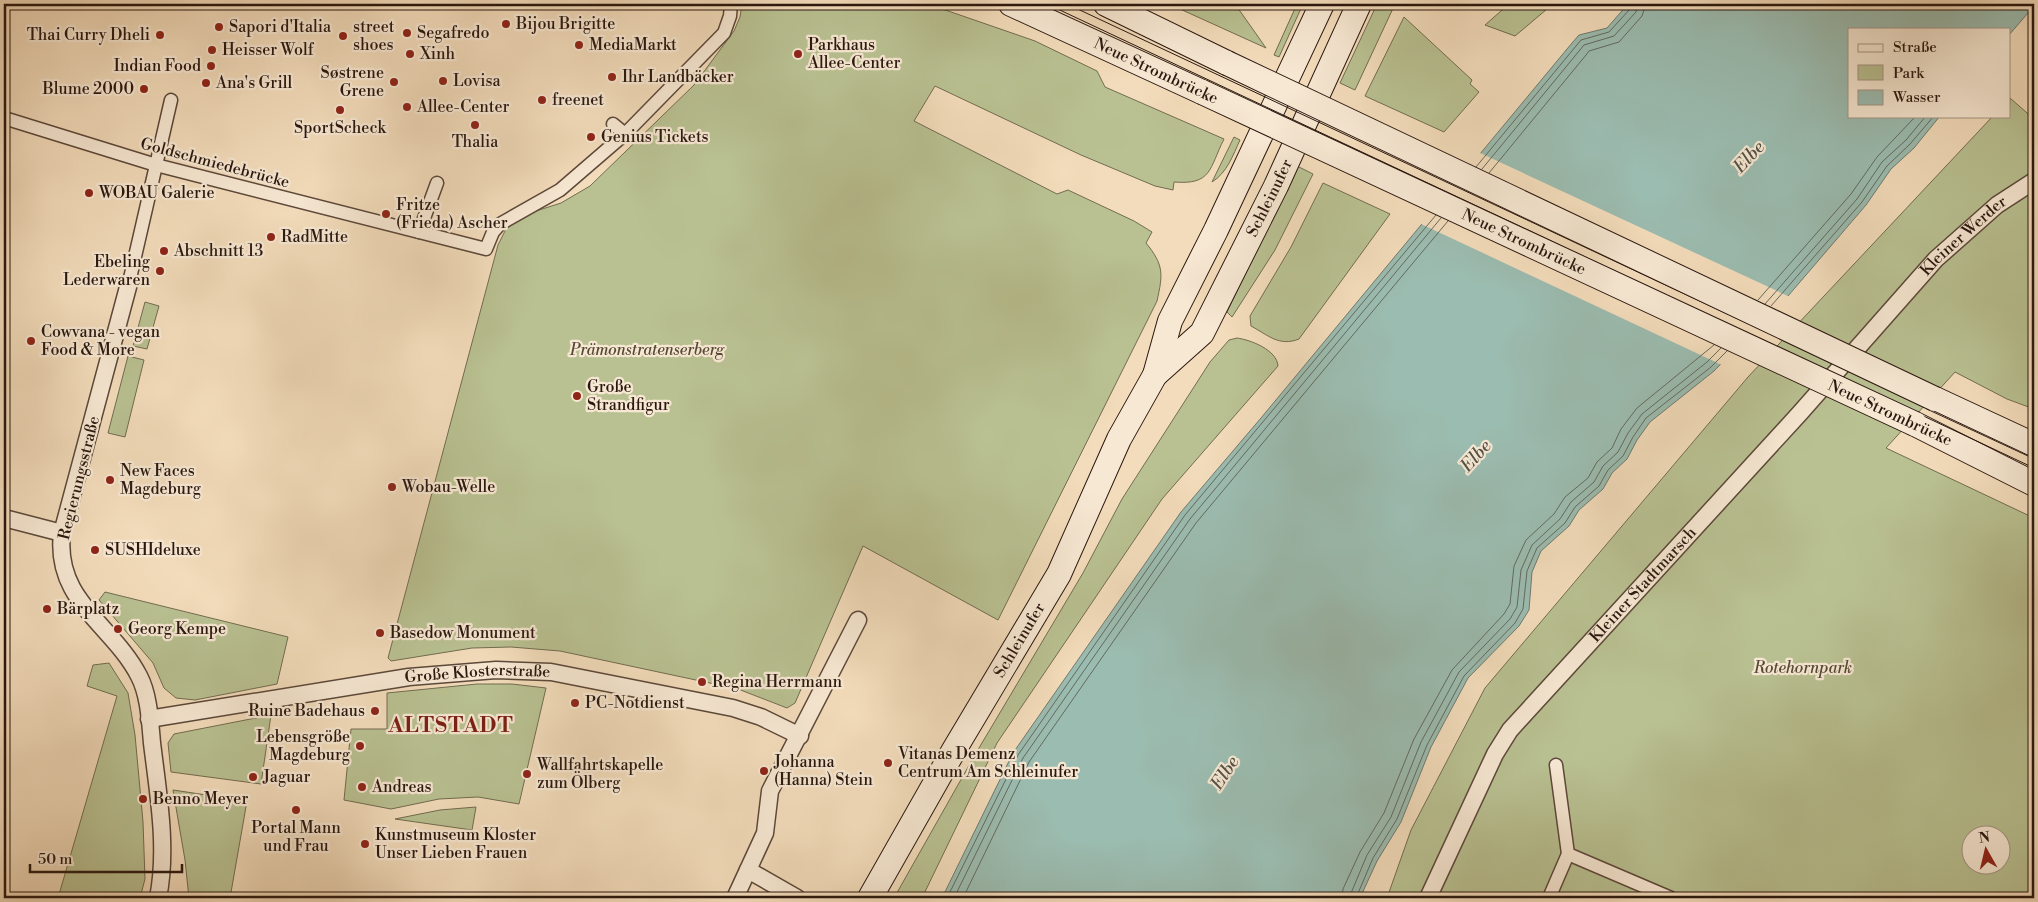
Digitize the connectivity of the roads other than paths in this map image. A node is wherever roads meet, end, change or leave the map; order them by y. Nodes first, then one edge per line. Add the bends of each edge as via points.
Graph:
1 (731, 4) edge
2 (1011, 4) edge
3 (1106, 4) edge
4 (1322, 4) edge
5 (1359, 4) edge
6 (171, 100) dead end
7 (4, 118) edge
8 (613, 124) dead end
9 (625, 134) junction
10 (156, 166) junction
11 (2034, 181) edge
12 (437, 183) dead end
13 (419, 232) junction
14 (128, 287) joint
15 (1900, 300) joint
16 (1155, 375) junction
17 (2034, 445) edge
18 (2034, 484) edge
19 (4, 518) edge
20 (62, 533) junction
21 (858, 620) dead end
22 (150, 719) junction
23 (800, 736) junction
24 (1556, 765) dead end
25 (1568, 854) junction
26 (748, 870) junction
27 (158, 898) edge
28 (735, 898) edge
29 (797, 898) edge
30 (870, 898) edge
31 (1428, 898) edge
32 (1549, 898) edge
33 (1671, 898) edge

1 - 9 street, Goldschmiedebrücke via 724,33
2 - 18 main road, Neue Strombrücke, bridge via 1915,424
3 - 17 main road, Neue Strombrücke, bridge
4 - 16 main road, Schleinufer via 1170,321
5 - 16 main road, Schleinufer via 1288,162 1202,332
6 - 10 street, Regierungsstraße
7 - 10 street, Goldschmiedebrücke
8 - 9 street
9 - 13 street, Goldschmiedebrücke via 560,190 500,224 486,249
10 - 13 street, Goldschmiedebrücke
10 - 14 street, Regierungsstraße
11 - 15 street, Kleiner Werder via 1997,205 1966,231
12 - 13 street
14 - 20 street, Regierungsstraße
15 - 31 street, Kleiner Stadtmarsch via 1510,730 1495,754
16 - 30 main road, Schleinufer via 1120,439 1050,591
19 - 20 street
20 - 22 street, Regierungsstraße via 62,559 68,577 87,610 138,674
21 - 23 street
22 - 23 street, Große Klosterstraße via 409,677 518,670 558,673 733,708
22 - 27 street, Regierungsstraße via 162,855
23 - 26 street via 770,791 765,833
24 - 25 street
25 - 32 street
25 - 33 street
26 - 28 street
26 - 29 street

